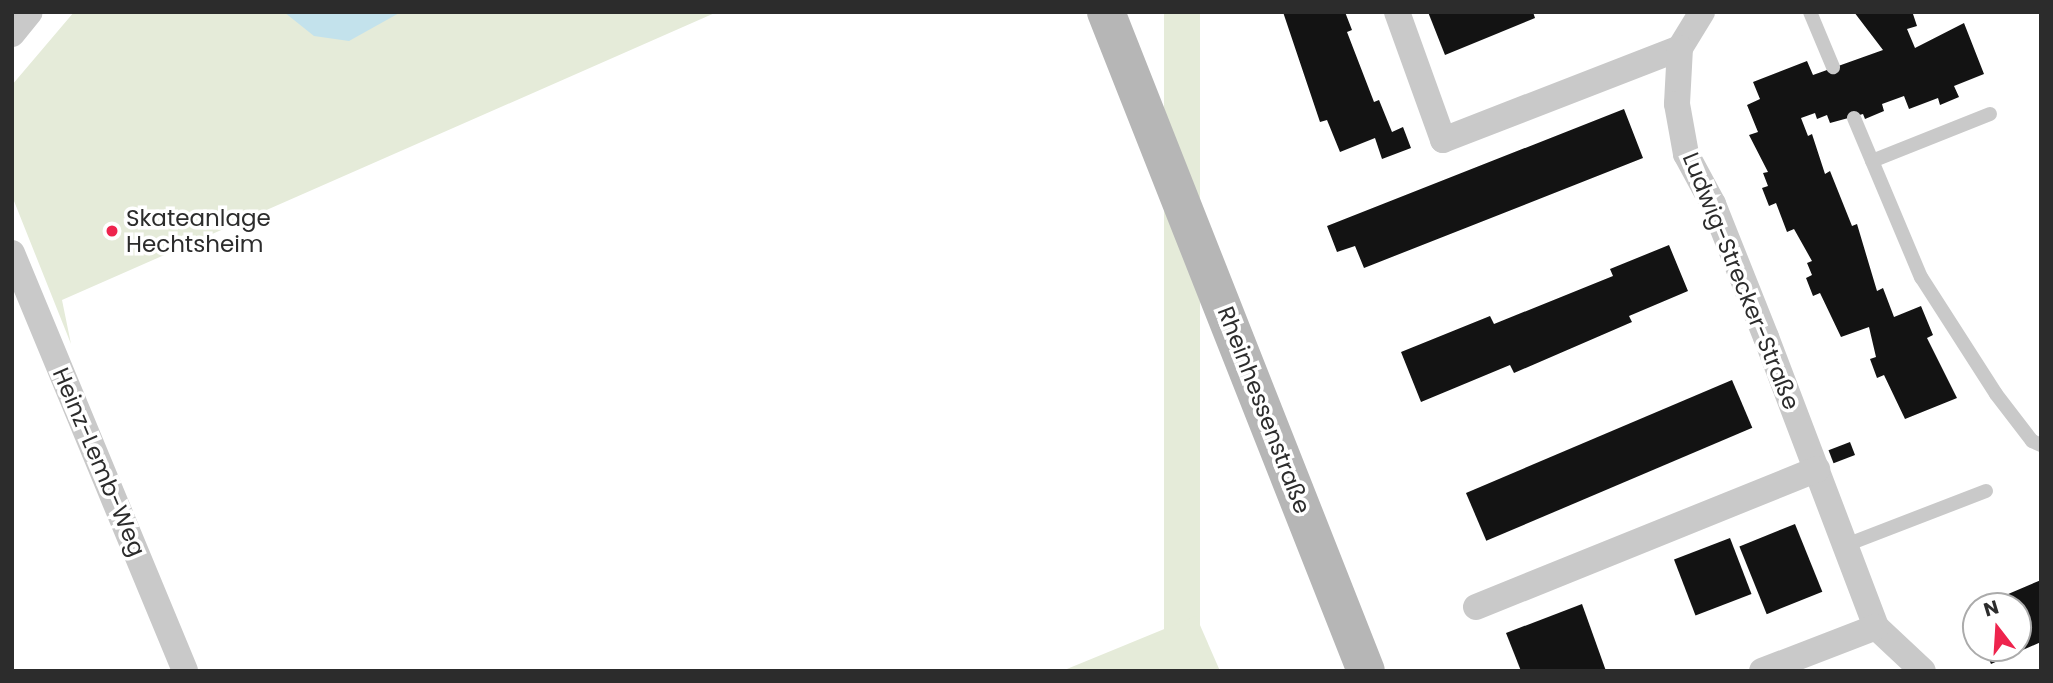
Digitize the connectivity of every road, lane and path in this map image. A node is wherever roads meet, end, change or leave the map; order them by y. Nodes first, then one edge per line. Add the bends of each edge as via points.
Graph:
1 (30, 12) edge
2 (1087, 12) edge
3 (1107, 12) edge
4 (1397, 12) edge
5 (1702, 12) edge
6 (1810, 12) edge
7 (12, 34) edge
8 (1680, 48) junction
9 (1833, 67) dead end
10 (1990, 114) dead end
11 (1854, 118) dead end
12 (1161, 149) junction
13 (1872, 161) junction
14 (12, 253) edge
15 (2041, 445) edge
16 (1817, 468) junction
17 (1986, 491) dead end
18 (1846, 545) junction
19 (1476, 607) dead end
20 (1876, 628) junction
21 (185, 671) edge
22 (1366, 671) edge
23 (1762, 671) edge
24 (1923, 671) edge

1 - 7 street
2 - 12 main road, Rheinhessenstraße
3 - 12 main road, Rheinhessenstraße
4 - 8 street via 1443,140
5 - 8 street, Ludwig-Strecker-Straße
6 - 9 lane
8 - 16 street, Ludwig-Strecker-Straße via 1677,104 1686,154 1713,204
10 - 13 lane
11 - 13 lane
12 - 22 main road, Rheinhessenstraße
13 - 15 lane via 1921,277 1996,394 2032,441
14 - 21 street, Heinz-Lemb-Weg
16 - 18 street, Ludwig-Strecker-Straße
16 - 19 street
17 - 18 lane
18 - 20 street, Ludwig-Strecker-Straße
20 - 23 street
20 - 24 street, Ludwig-Strecker-Straße

